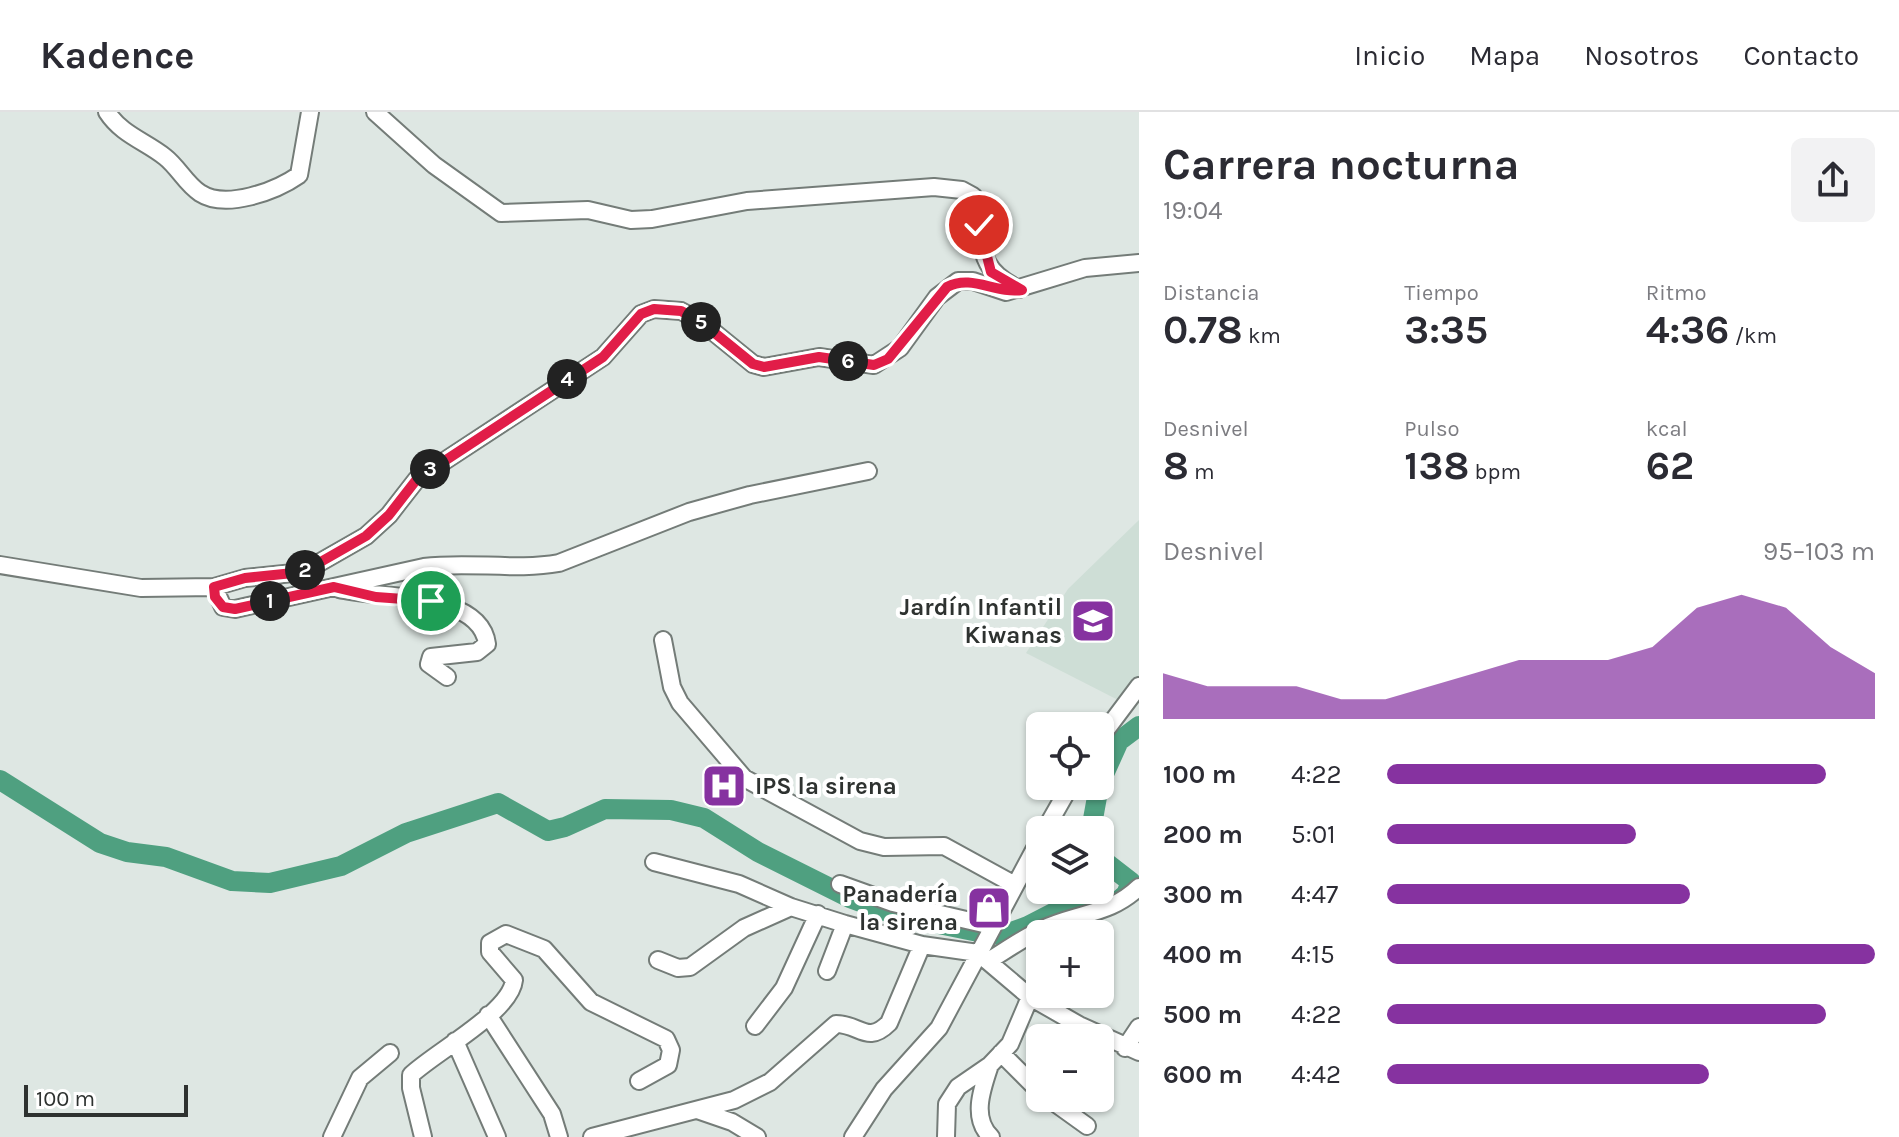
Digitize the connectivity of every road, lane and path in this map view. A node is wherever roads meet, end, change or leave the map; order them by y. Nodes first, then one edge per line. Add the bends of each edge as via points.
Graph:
1 (107, 112) edge
2 (310, 112) edge
3 (375, 112) edge
4 (1139, 263) edge
5 (1022, 290) junction
6 (868, 471) dead end
7 (0, 565) edge
8 (214, 587) junction
9 (334, 587) junction
10 (663, 640) dead end
11 (447, 677) dead end
12 (1139, 686) edge
13 (1114, 719) edge
14 (654, 862) dead end
15 (1026, 865) edge
16 (840, 884) dead end
17 (1015, 885) junction
18 (1139, 887) edge
19 (791, 907) junction
20 (818, 914) junction
21 (845, 924) junction
22 (994, 924) junction
23 (922, 945) junction
24 (983, 953) junction
25 (658, 960) dead end
26 (827, 971) dead end
27 (1026, 993) edge
28 (1026, 1008) edge
29 (1051, 1008) edge
30 (488, 1015) junction
31 (755, 1026) dead end
32 (1139, 1027) edge
33 (455, 1041) junction
34 (1132, 1050) edge
35 (390, 1053) dead end
36 (996, 1059) junction
37 (639, 1081) dead end
38 (1026, 1082) edge
39 (695, 1111) junction
40 (1068, 1112) edge
41 (1087, 1126) dead end
42 (332, 1137) edge
43 (423, 1137) edge
44 (497, 1137) edge
45 (559, 1137) edge
46 (592, 1137) edge
47 (757, 1137) edge
48 (853, 1137) edge
49 (946, 1137) edge
50 (991, 1137) edge

1 - 2 street via 129,136 166,158 197,191 212,199 285,184 299,175
3 - 5 street via 434,165 501,213 588,210 642,220 747,201 934,187 962,190 973,196 991,272
4 - 5 street via 1085,268
5 - 8 street via 1006,292 958,281 947,287 900,348 874,365 819,357 764,367 700,321 681,311 654,309 641,314 603,357 417,479 366,536 303,572
6 - 9 street via 689,512 559,563 449,564
7 - 8 street via 141,588
8 - 9 street via 223,607 235,609
9 - 11 street via 446,603 472,617 487,644 477,652 431,657 429,664
10 - 17 street via 680,703 744,778 860,841 884,847 944,846
12 - 13 street
14 - 19 street via 739,884
15 - 17 street
16 - 22 street via 893,903
17 - 22 street
18 - 24 street via 1104,912 1053,924
19 - 20 street
19 - 25 street via 744,928 690,967
20 - 21 street
20 - 31 street via 784,988
21 - 23 street
21 - 26 street
22 - 24 street
23 - 24 street
23 - 39 street via 889,1023 880,1032 836,1024 770,1082
24 - 27 street
24 - 48 street via 939,1028 884,1089
28 - 36 street via 1020,1028
29 - 34 street
30 - 33 street
30 - 37 street via 513,989 514,980 490,952 490,943 506,934 530,940 591,1002 666,1039 671,1050 668,1065
30 - 45 street via 552,1114
32 - 34 street
33 - 43 street via 411,1075
33 - 44 street
35 - 42 street via 360,1078
36 - 38 street
36 - 49 street via 958,1087 947,1104
36 - 50 street via 979,1110 983,1129
39 - 46 street
39 - 47 street via 732,1122
40 - 41 street

